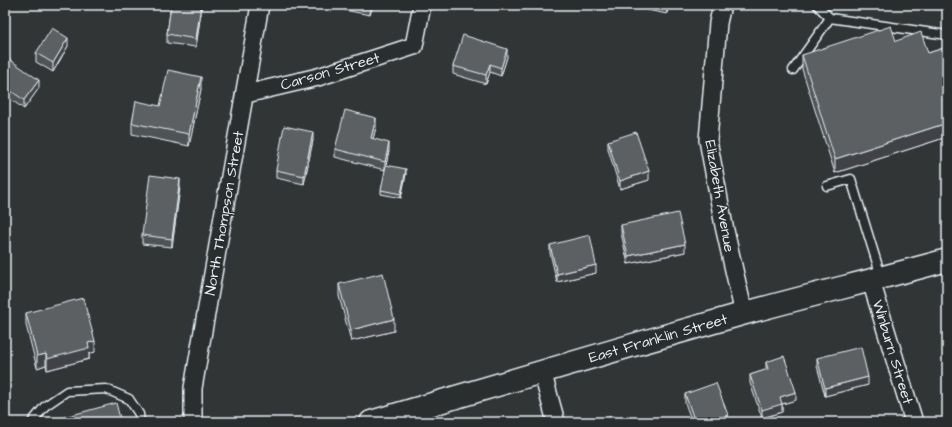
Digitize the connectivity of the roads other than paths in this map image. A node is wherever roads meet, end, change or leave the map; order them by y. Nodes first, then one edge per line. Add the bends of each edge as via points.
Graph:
1 (260, 5) edge
2 (422, 5) edge
3 (722, 5) edge
4 (817, 5) edge
5 (830, 18) junction
6 (947, 35) edge
7 (792, 70) dead end
8 (246, 94) junction
9 (827, 186) dead end
10 (947, 260) edge
11 (876, 280) junction
12 (744, 314) junction
13 (542, 370) junction
14 (32, 422) edge
15 (140, 422) edge
16 (193, 422) edge
17 (371, 422) edge
18 (556, 422) edge
19 (914, 422) edge

1 - 8 street, North Thompson Street
2 - 8 street, Carson Street via 414,46 318,77
3 - 12 street, Elizabeth Avenue via 718,23 708,140
4 - 5 lane
5 - 6 lane
5 - 7 lane
8 - 16 street, North Thompson Street via 193,388
9 - 11 lane via 851,179
10 - 11 main road, East Franklin Street
11 - 12 main road, East Franklin Street
11 - 19 street, Winburn Street
12 - 13 main road, East Franklin Street
13 - 17 main road, East Franklin Street
13 - 18 street
14 - 15 lane via 45,406 67,391 106,389 129,399 139,414

